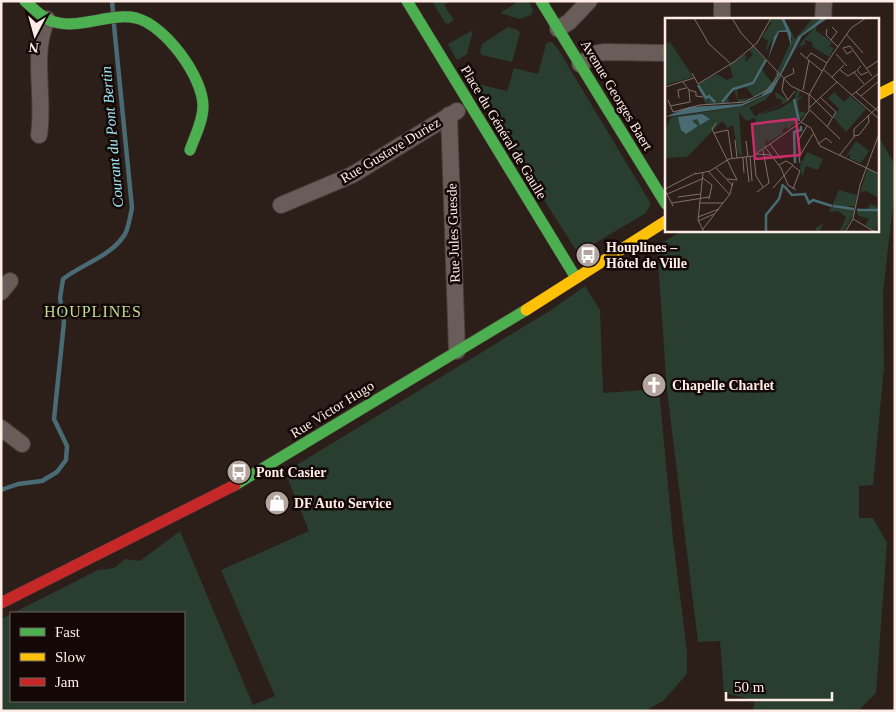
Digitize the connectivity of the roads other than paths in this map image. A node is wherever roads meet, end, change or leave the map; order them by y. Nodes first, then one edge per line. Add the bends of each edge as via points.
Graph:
1 (25, 1) edge
2 (407, 1) edge
3 (542, 1) edge
4 (588, 1) edge
5 (722, 1) edge
6 (824, 1) edge
7 (47, 18) junction
8 (722, 18) edge
9 (823, 18) edge
10 (558, 29) junction
11 (665, 53) edge
12 (580, 64) junction
13 (895, 86) edge
14 (878, 94) edge
15 (469, 102) junction
16 (449, 115) junction
17 (39, 135) dead end
18 (190, 150) dead end
19 (665, 202) edge
20 (281, 204) dead end
21 (665, 222) edge
22 (576, 278) junction
23 (457, 351) junction
24 (1, 428) edge
25 (22, 444) dead end
26 (1, 603) edge

1 - 7 street
2 - 15 street, Place du Général de Gaulle
3 - 10 street, Avenue Georges Baert
4 - 10 street
5 - 8 street
6 - 9 street
7 - 17 street via 39,40 42,115
7 - 18 street via 65,24 126,18 148,22 176,48 203,103
10 - 12 street, Avenue Georges Baert
11 - 12 street via 605,52
12 - 19 street, Avenue Georges Baert
13 - 14 street
15 - 16 street, Rue Gustave Duriez
15 - 22 street, Place du Général de Gaulle
16 - 20 street, Rue Gustave Duriez via 352,175
16 - 23 street, Rue Jules Guesde
21 - 22 street, Rue Victor Hugo
22 - 23 street, Rue Victor Hugo
23 - 26 street, Rue Victor Hugo via 228,489
24 - 25 street

